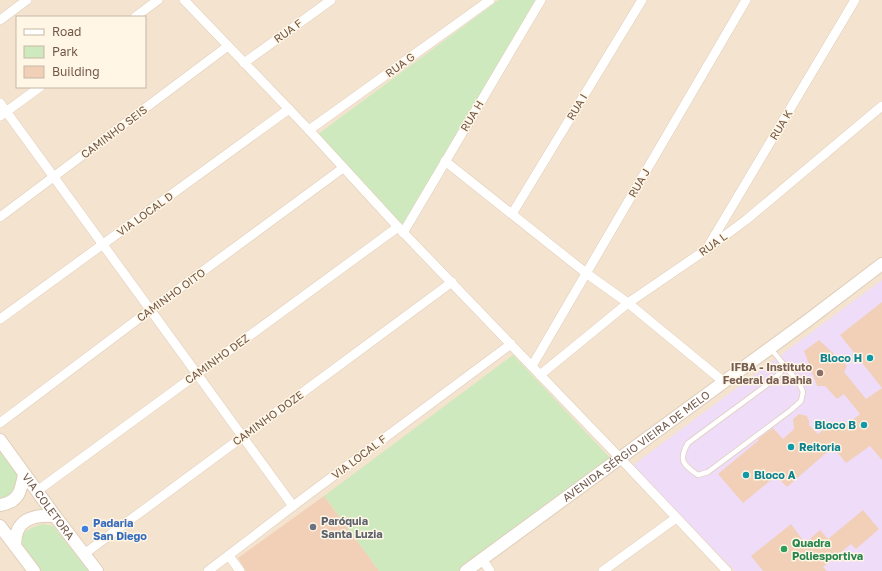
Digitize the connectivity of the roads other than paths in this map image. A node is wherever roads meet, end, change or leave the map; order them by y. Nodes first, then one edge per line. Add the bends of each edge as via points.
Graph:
1 (26, 0) edge
2 (158, 0) edge
3 (184, 0) edge
4 (331, 0) edge
5 (490, 0) edge
6 (541, 0) edge
7 (642, 0) edge
8 (746, 0) edge
9 (855, 0) edge
10 (136, 16) edge
11 (0, 20) edge
12 (228, 46) junction
13 (244, 63) junction
14 (39, 88) edge
15 (0, 103) edge
16 (882, 106) edge
17 (289, 109) junction
18 (3, 114) edge
19 (309, 130) junction
20 (445, 161) junction
21 (343, 168) junction
22 (54, 177) junction
23 (512, 214) junction
24 (0, 217) edge
25 (400, 230) junction
26 (104, 244) junction
27 (707, 249) junction
28 (882, 264) edge
29 (586, 274) junction
30 (452, 282) junction
31 (628, 303) junction
32 (150, 310) junction
33 (0, 318) edge
34 (511, 344) junction
35 (770, 348) junction
36 (532, 366) junction
37 (784, 366) junction
38 (197, 373) junction
39 (540, 375) junction
40 (724, 382) junction
41 (0, 423) edge
42 (243, 436) junction
43 (0, 440) edge
44 (620, 458) junction
45 (24, 474) junction
46 (37, 491) junction
47 (0, 505) edge
48 (293, 506) junction
49 (55, 516) junction
50 (676, 518) junction
51 (0, 526) edge
52 (14, 545) junction
53 (84, 554) junction
54 (229, 556) junction
55 (482, 559) junction
56 (34, 571) edge
57 (97, 571) edge
58 (208, 571) edge
59 (240, 571) edge
60 (466, 571) edge
61 (490, 571) edge
62 (603, 571) edge
63 (727, 571) edge

1 - 11 street
2 - 10 street
3 - 12 street
4 - 13 street, RUA F
5 - 19 street, RUA G
6 - 20 street, RUA H
7 - 23 street, RUA I
8 - 29 street, RUA J
9 - 27 street, RUA K
12 - 13 street
12 - 22 street, CAMINHO SEIS
13 - 17 street
14 - 18 street
15 - 18 street
16 - 27 street, RUA L via 752,215
17 - 19 street
17 - 26 street, VIA LOCAL D
18 - 22 street
19 - 21 street
20 - 23 street
20 - 25 street, RUA H
21 - 25 street
21 - 32 street, CAMINHO OITO
22 - 24 street, CAMINHO SEIS
22 - 26 street
23 - 29 street
25 - 30 street
25 - 38 street, CAMINHO DEZ
26 - 32 street
26 - 33 street, VIA LOCAL D
27 - 31 street, RUA L
28 - 35 street, AVENIDA SÉRGIO VIEIRA DE MELO
29 - 31 street
29 - 36 street, RUA J
30 - 34 street
30 - 42 street, CAMINHO DOZE
31 - 39 street, RUA L
31 - 40 street
32 - 38 street
32 - 41 street, CAMINHO OITO
34 - 36 street
34 - 48 street, VIA LOCAL F
35 - 37 lane
35 - 40 street, AVENIDA SÉRGIO VIEIRA DE MELO
36 - 39 street
37 - 37 lane via 780,374 768,384 688,443 683,452 686,468 698,475 708,472 792,410 800,401 803,392 799,383
38 - 42 street
38 - 46 street, CAMINHO DEZ
39 - 44 street
40 - 44 street, AVENIDA SÉRGIO VIEIRA DE MELO
42 - 48 street
42 - 53 street, CAMINHO DOZE
43 - 45 street, VIA COLETORA
44 - 50 street
44 - 55 street, AVENIDA SÉRGIO VIEIRA DE MELO
45 - 46 street, VIA COLETORA
45 - 47 street via 22,488 16,498
46 - 49 street, VIA COLETORA
48 - 54 street, VIA LOCAL F
49 - 52 street via 34,516 26,521 15,534
49 - 53 street, VIA COLETORA
50 - 62 street
50 - 63 street
51 - 52 street
52 - 56 street
53 - 57 street, VIA COLETORA
54 - 58 street, VIA LOCAL F
54 - 59 street
55 - 60 street, AVENIDA SÉRGIO VIEIRA DE MELO
55 - 61 street

